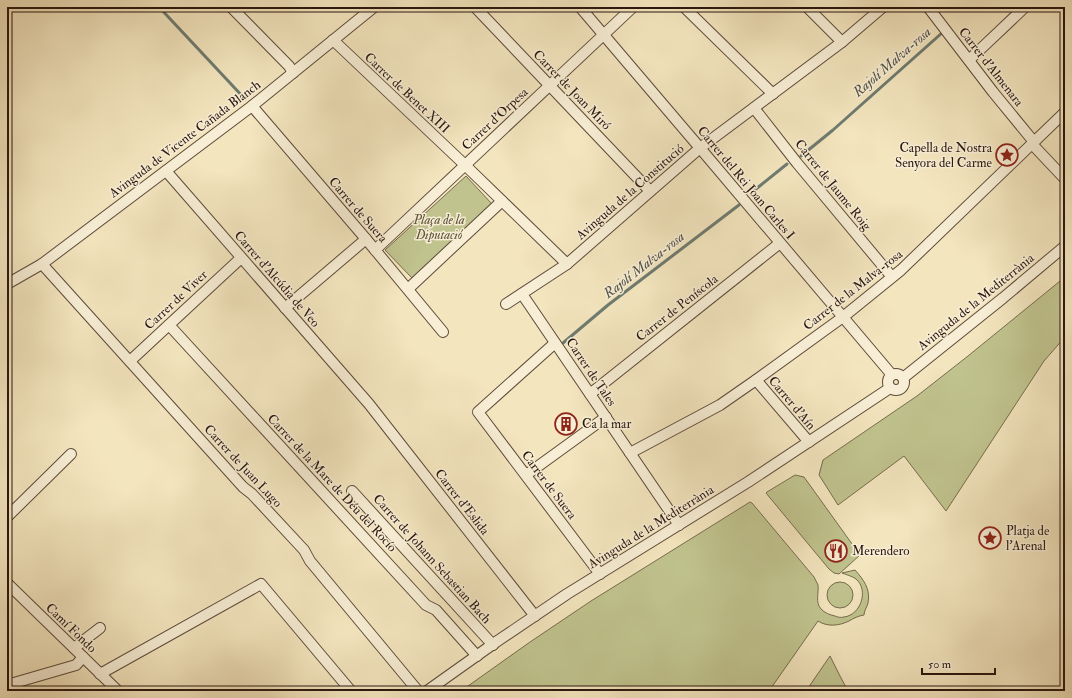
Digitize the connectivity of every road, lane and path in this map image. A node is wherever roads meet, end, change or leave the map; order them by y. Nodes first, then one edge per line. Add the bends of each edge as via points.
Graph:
1 (231, 7) edge
2 (374, 7) edge
3 (475, 7) edge
4 (580, 7) edge
5 (633, 7) edge
6 (684, 7) edge
7 (807, 7) edge
8 (883, 7) edge
9 (928, 7) edge
10 (1025, 7) edge
11 (603, 35) junction
12 (333, 40) junction
13 (842, 42) junction
14 (969, 60) junction
15 (291, 69) junction
16 (550, 85) junction
17 (773, 94) junction
18 (252, 106) junction
19 (754, 108) junction
20 (1065, 112) edge
21 (1033, 143) junction
22 (700, 148) junction
23 (465, 165) junction
24 (166, 171) junction
25 (1065, 179) edge
26 (650, 191) junction
27 (502, 201) junction
28 (366, 239) junction
29 (780, 243) junction
30 (1065, 246) edge
31 (375, 250) junction
32 (241, 258) junction
33 (42, 264) junction
34 (567, 264) junction
35 (892, 277) junction
36 (7, 284) edge
37 (408, 289) junction
38 (522, 294) junction
39 (506, 304) dead end
40 (285, 308) junction
41 (842, 317) junction
42 (169, 324) junction
43 (443, 332) dead end
44 (556, 343) junction
45 (130, 362) junction
46 (892, 375) junction
47 (903, 378) junction
48 (756, 380) junction
49 (890, 388) junction
50 (590, 394) junction
51 (369, 404) joint
52 (606, 417) junction
53 (809, 442) junction
54 (630, 453) junction
55 (71, 454) dead end
56 (526, 475) junction
57 (352, 491) dead end
58 (7, 517) edge
59 (679, 525) junction
60 (600, 574) junction
61 (7, 583) edge
62 (535, 616) junction
63 (100, 628) dead end
64 (493, 644) junction
65 (74, 648) junction
66 (477, 656) junction
67 (83, 657) junction
68 (100, 674) junction
69 (7, 685) edge
70 (118, 691) edge
71 (352, 691) edge
72 (418, 691) edge
73 (427, 691) edge

1 - 15 street
2 - 12 street, Avinguda de Vicente Cañada Blanch
3 - 16 street, Carrer de Joan Miró
4 - 11 street, Carrer del Rei Joan Carles I
5 - 11 street, Carrer d'Orpesa
6 - 17 street
7 - 13 street
8 - 13 street, Avinguda de la Constitució
9 - 14 street, Carrer d'Almenara
10 - 14 street
11 - 16 street, Carrer d'Orpesa
11 - 22 street, Carrer del Rei Joan Carles I
12 - 15 street, Avinguda de Vicente Cañada Blanch
12 - 23 street, Carrer de Benet XIII
13 - 17 street, Avinguda de la Constitució
14 - 21 street, Carrer d'Almenara
15 - 18 street, Avinguda de Vicente Cañada Blanch
16 - 23 street, Carrer d'Orpesa
16 - 26 street, Carrer de Joan Miró
17 - 19 street, Avinguda de la Constitució
18 - 24 street, Avinguda de Vicente Cañada Blanch
18 - 28 street, Carrer de Suera
19 - 22 street, Avinguda de la Constitució
19 - 35 street, Carrer de Jaume Roig
20 - 21 street, Carrer de la Malva-rosa
21 - 25 street, Carrer d'Almenara
21 - 35 street, Carrer de la Malva-rosa
22 - 26 street, Avinguda de la Constitució
22 - 29 street, Carrer del Rei Joan Carles I
23 - 27 street, Carrer de Benet XIII
23 - 31 street, Carrer d'Orpesa
24 - 32 street, Carrer d'Alcúdia de Veo
24 - 33 street, Avinguda de Vicente Cañada Blanch
26 - 34 street, Avinguda de la Constitució
27 - 34 street, Carrer de Benet XIII
27 - 37 street
28 - 31 street, Carrer de Suera
28 - 40 street
29 - 41 street, Carrer del Rei Joan Carles I
29 - 50 street, Carrer de Peníscola
30 - 47 street, Avinguda de la Mediterrània
31 - 37 street, Carrer de Suera
32 - 40 street, Carrer d'Alcúdia de Veo
32 - 42 street, Carrer de Viver
33 - 36 street, Avinguda de Vicente Cañada Blanch
33 - 45 street, Carrer de Juan Lugo
34 - 38 street, Avinguda de la Constitució
35 - 41 street, Carrer de la Malva-rosa
37 - 43 street, Carrer de Suera
38 - 39 street, Avinguda de la Constitució
38 - 44 street, Carrer de Tales
40 - 51 street, Carrer d'Alcúdia de Veo
41 - 46 street, Carrer del Rei Joan Carles I
41 - 48 street, Carrer de la Malva-rosa
42 - 45 street, Carrer de Viver
42 - 66 street, Carrer de la Mare de Déu del Rocío via 426,605 436,610
44 - 50 street, Carrer de Tales
44 - 56 street, Carrer de Suera via 478,412
45 - 72 street, Carrer de Juan Lugo via 304,550
46 - 47 street
46 - 49 street via 888,383
47 - 49 street via 905,382 902,389
48 - 53 street, Carrer d'Aín
48 - 54 street, Carrer de la Malva-rosa via 720,405
49 - 53 street, Avinguda de la Mediterrània
50 - 52 street, Carrer de Tales
51 - 62 street, Carrer d'Eslida
52 - 54 street, Carrer de Tales
52 - 56 street
53 - 59 street, Avinguda de la Mediterrània
54 - 59 street, Carrer de Tales
55 - 58 street
56 - 60 street, Carrer de Suera
57 - 64 street, Carrer de Johann Sebastian Bach
59 - 60 street, Avinguda de la Mediterrània
60 - 62 street, Avinguda de la Mediterrània
61 - 65 street, Camí Fondo
62 - 64 street, Avinguda de la Mediterrània
63 - 65 street
64 - 66 street, Avinguda de la Mediterrània
65 - 67 street, Camí Fondo
66 - 73 street, Avinguda de la Mediterrània
67 - 68 street, Camí Fondo
67 - 69 street via 76,665
68 - 70 street, Camí Fondo
68 - 71 street via 261,584

